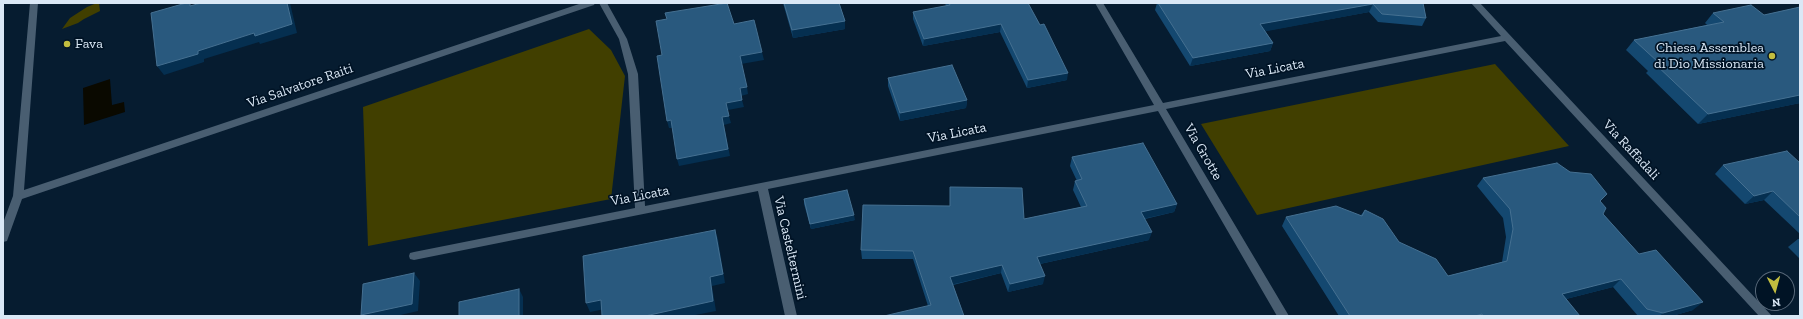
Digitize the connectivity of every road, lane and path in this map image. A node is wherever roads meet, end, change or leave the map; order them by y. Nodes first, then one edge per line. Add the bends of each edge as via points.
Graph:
1 (34, 3) edge
2 (591, 3) edge
3 (603, 3) edge
4 (1099, 3) edge
5 (1474, 3) edge
6 (1507, 38) junction
7 (1160, 107) junction
8 (762, 186) junction
9 (18, 196) junction
10 (640, 210) junction
11 (3, 238) edge
12 (414, 256) dead end
13 (791, 316) edge
14 (1283, 316) edge
15 (1766, 316) edge

1 - 9 street
2 - 9 street, Via Salvatore Raiti
3 - 10 street via 623,39 633,74
4 - 7 street, Via Grotte
5 - 6 street, Via Raffadali
6 - 7 street, Via Licata
6 - 15 street, Via Raffadali
7 - 8 street, Via Licata
7 - 14 street, Via Grotte
8 - 10 street, Via Licata
8 - 13 street, Via Casteltermini
9 - 11 street
10 - 12 street, Via Licata

